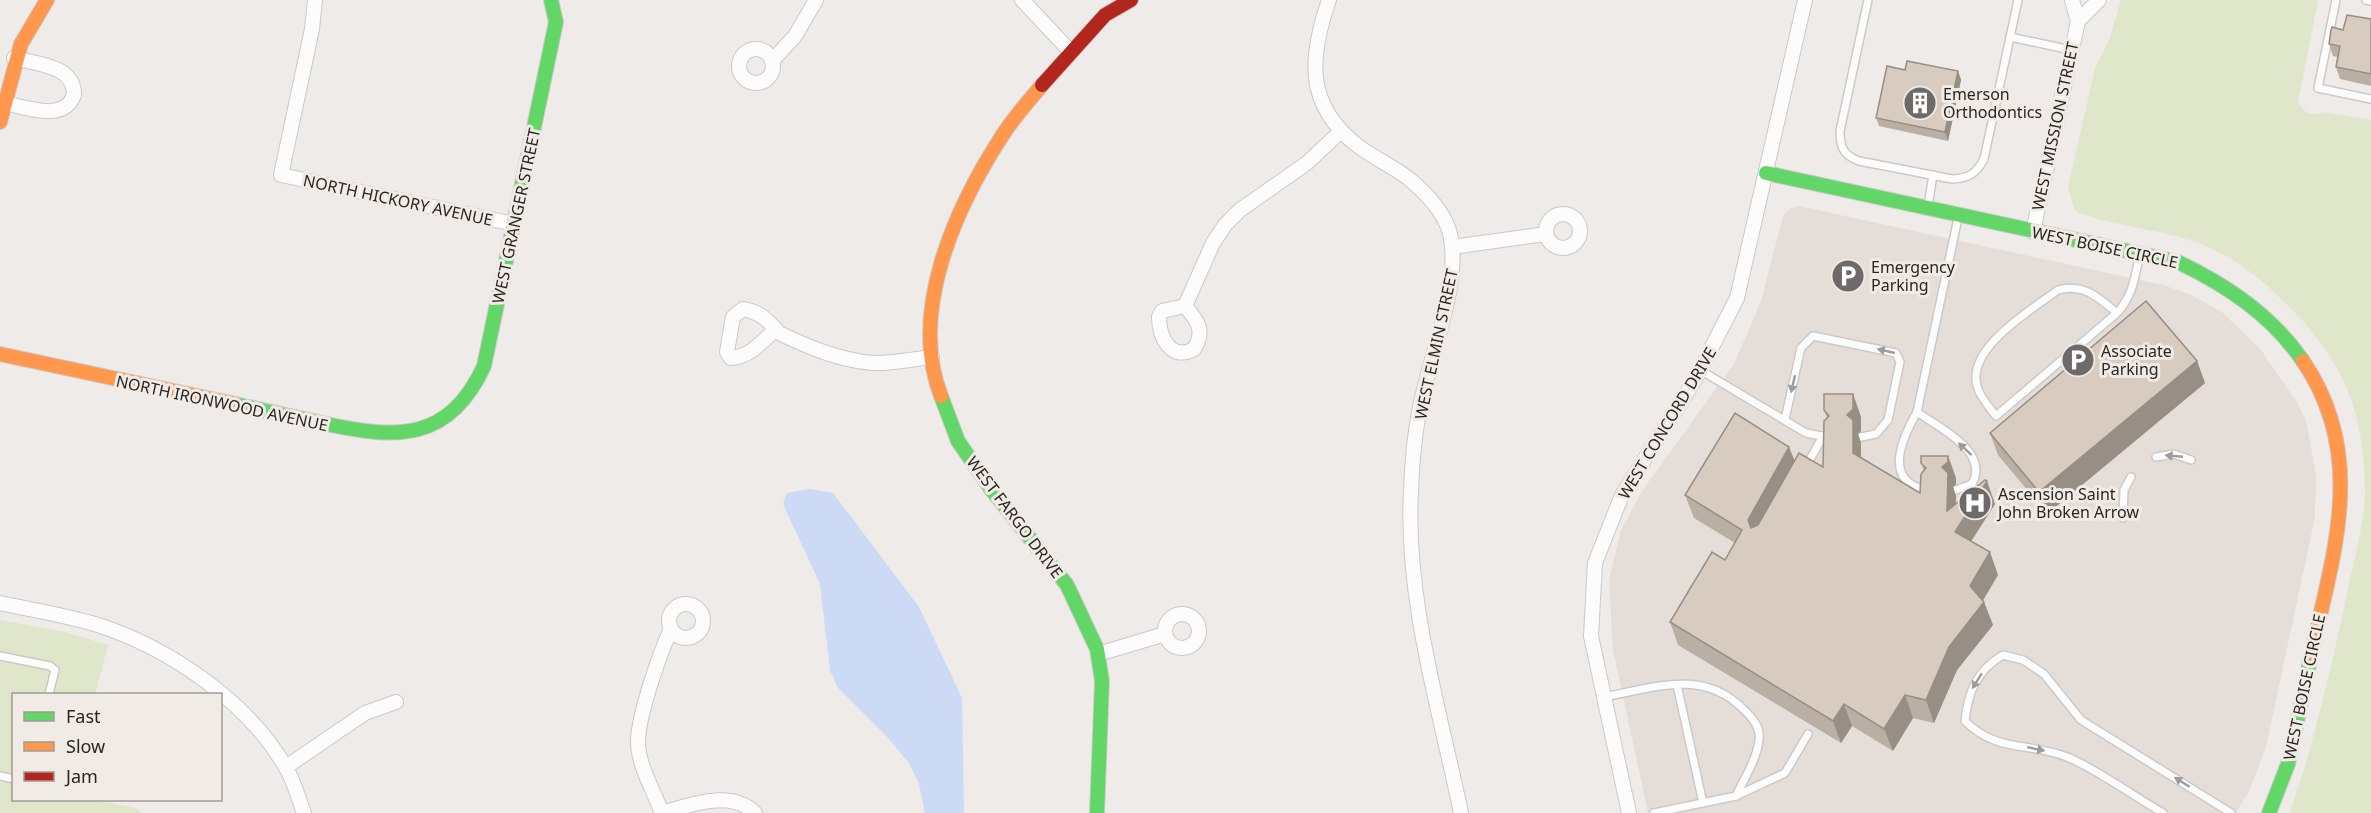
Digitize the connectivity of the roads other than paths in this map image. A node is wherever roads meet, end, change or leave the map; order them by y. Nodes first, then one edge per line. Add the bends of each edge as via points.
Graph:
1 (47, 0) edge
2 (315, 0) edge
3 (551, 0) edge
4 (816, 0) edge
5 (1022, 0) edge
6 (1131, 0) edge
7 (1329, 0) edge
8 (1805, 0) edge
9 (1868, 0) edge
10 (2018, 0) edge
11 (2072, 0) edge
12 (2099, 0) edge
13 (2336, 0) edge
14 (2366, 0) edge
15 (2371, 1) edge
16 (2078, 21) junction
17 (2010, 37) junction
18 (2071, 50) junction
19 (1070, 51) junction
20 (14, 58) junction
21 (772, 61) dead end
22 (2371, 99) edge
23 (4, 104) junction
24 (0, 122) edge
25 (1341, 131) junction
26 (1766, 172) junction
27 (1933, 175) junction
28 (1927, 208) junction
29 (1958, 215) junction
30 (514, 224) junction
31 (2033, 232) junction
32 (1546, 234) dead end
33 (1452, 247) junction
34 (2141, 252) junction
35 (1185, 306) dead end
36 (2117, 313) junction
37 (776, 329) dead end
38 (0, 354) edge
39 (932, 357) junction
40 (1700, 370) junction
41 (1917, 412) junction
42 (443, 419) joint
43 (1785, 419) junction
44 (1823, 436) junction
45 (1862, 437) dead end
46 (1832, 438) edge
47 (2156, 457) dead end
48 (2191, 459) dead end
49 (1801, 476) edge
50 (2131, 477) dead end
51 (1956, 490) dead end
52 (1929, 491) edge
53 (2123, 518) dead end
54 (0, 603) edge
55 (671, 629) dead end
56 (1165, 634) dead end
57 (1098, 654) junction
58 (0, 656) edge
59 (1677, 684) junction
60 (49, 693) edge
61 (217, 693) edge
62 (222, 696) edge
63 (1604, 697) junction
64 (396, 702) dead end
65 (1808, 734) dead end
66 (286, 766) junction
67 (1736, 796) junction
68 (1703, 803) junction
69 (304, 813) edge
70 (662, 813) edge
71 (755, 813) edge
72 (1097, 813) edge
73 (1461, 813) edge
74 (1629, 813) edge
75 (1654, 813) edge
76 (2163, 813) edge
77 (2231, 813) edge
78 (2269, 813) edge

1 - 20 street
2 - 30 street, NORTH HICKORY AVENUE via 281,175
3 - 30 street, WEST GRANGER STREET via 556,22
4 - 21 street via 795,36
5 - 19 street
6 - 19 street, WEST FARGO DRIVE via 1105,15
7 - 25 street, WEST ELMIN STREET via 1316,43 1314,70 1325,111
8 - 26 street, WEST CONCORD DRIVE
9 - 27 lane via 1840,130 1840,146 1847,156 1859,161
10 - 17 lane
11 - 16 street, WEST MISSION STREET
12 - 16 street, WEST MISSION STREET
13 - 22 lane via 2318,88
14 - 15 lane
16 - 18 street, WEST MISSION STREET
17 - 18 lane
17 - 27 lane via 1984,159 1977,172 1966,178
18 - 31 street, WEST MISSION STREET
19 - 39 street, WEST FARGO DRIVE via 1002,135 956,219 933,294
20 - 23 street
20 - 23 street via 63,71 72,81 74,95 65,108 52,112
23 - 24 street
25 - 33 street, WEST ELMIN STREET via 1424,190 1449,230
25 - 35 street via 1307,163 1225,225
26 - 28 street, WEST BOISE CIRCLE
26 - 40 street, WEST CONCORD DRIVE via 1737,298
27 - 28 lane
28 - 29 street, WEST BOISE CIRCLE
29 - 31 street, WEST BOISE CIRCLE
29 - 41 lane
30 - 42 street, WEST GRANGER STREET via 480,376 467,398
31 - 34 street, WEST BOISE CIRCLE
32 - 33 street
33 - 73 street, WEST ELMIN STREET via 1451,283 1421,401 1411,493 1413,585
34 - 36 lane via 2132,292
34 - 78 street, WEST BOISE CIRCLE via 2203,272 2241,294 2265,314 2283,332 2319,386 2338,444 2342,478 2340,519 2288,764
36 - 36 lane via 2055,365 1996,416 1977,388 1976,365 1994,340 2067,287 2088,291
37 - 39 street via 811,348 846,359 873,363
38 - 42 street, NORTH IRONWOOD AVENUE via 351,429 405,434
39 - 57 street, WEST FARGO DRIVE via 935,381 958,441 1067,585
40 - 43 lane
40 - 63 street, WEST CONCORD DRIVE via 1622,495 1594,563 1591,636
51 -> 41 lane via 1972,484 1977,466 1974,458
41 - 52 lane via 1907,429 1899,472 1913,488
43 - 44 lane via 1806,433
45 -> 43 lane via 1876,434 1888,420 1900,362 1896,353 1813,336 1801,348
44 - 46 lane
44 - 49 lane
48 -> 47 lane via 2174,454
50 - 53 lane via 2124,490
54 - 61 street via 97,625 171,658
55 - 70 street via 660,651 638,742 641,763
56 - 57 street
57 - 72 street, WEST FARGO DRIVE via 1102,681
58 - 60 lane via 50,666 54,670
59 - 63 lane
59 - 67 lane via 1714,687 1755,720 1760,739
59 - 68 lane
62 - 66 street
63 - 74 street, WEST CONCORD DRIVE
64 - 66 street via 365,713
65 - 67 lane via 1785,773
66 - 69 street
67 - 68 lane
68 - 75 lane
70 - 71 street via 712,800 743,805
77 -> 76 lane via 2081,720 2044,674 2023,660 2003,655 1980,675 1967,701 1965,721 1979,735 2005,746 2068,757

